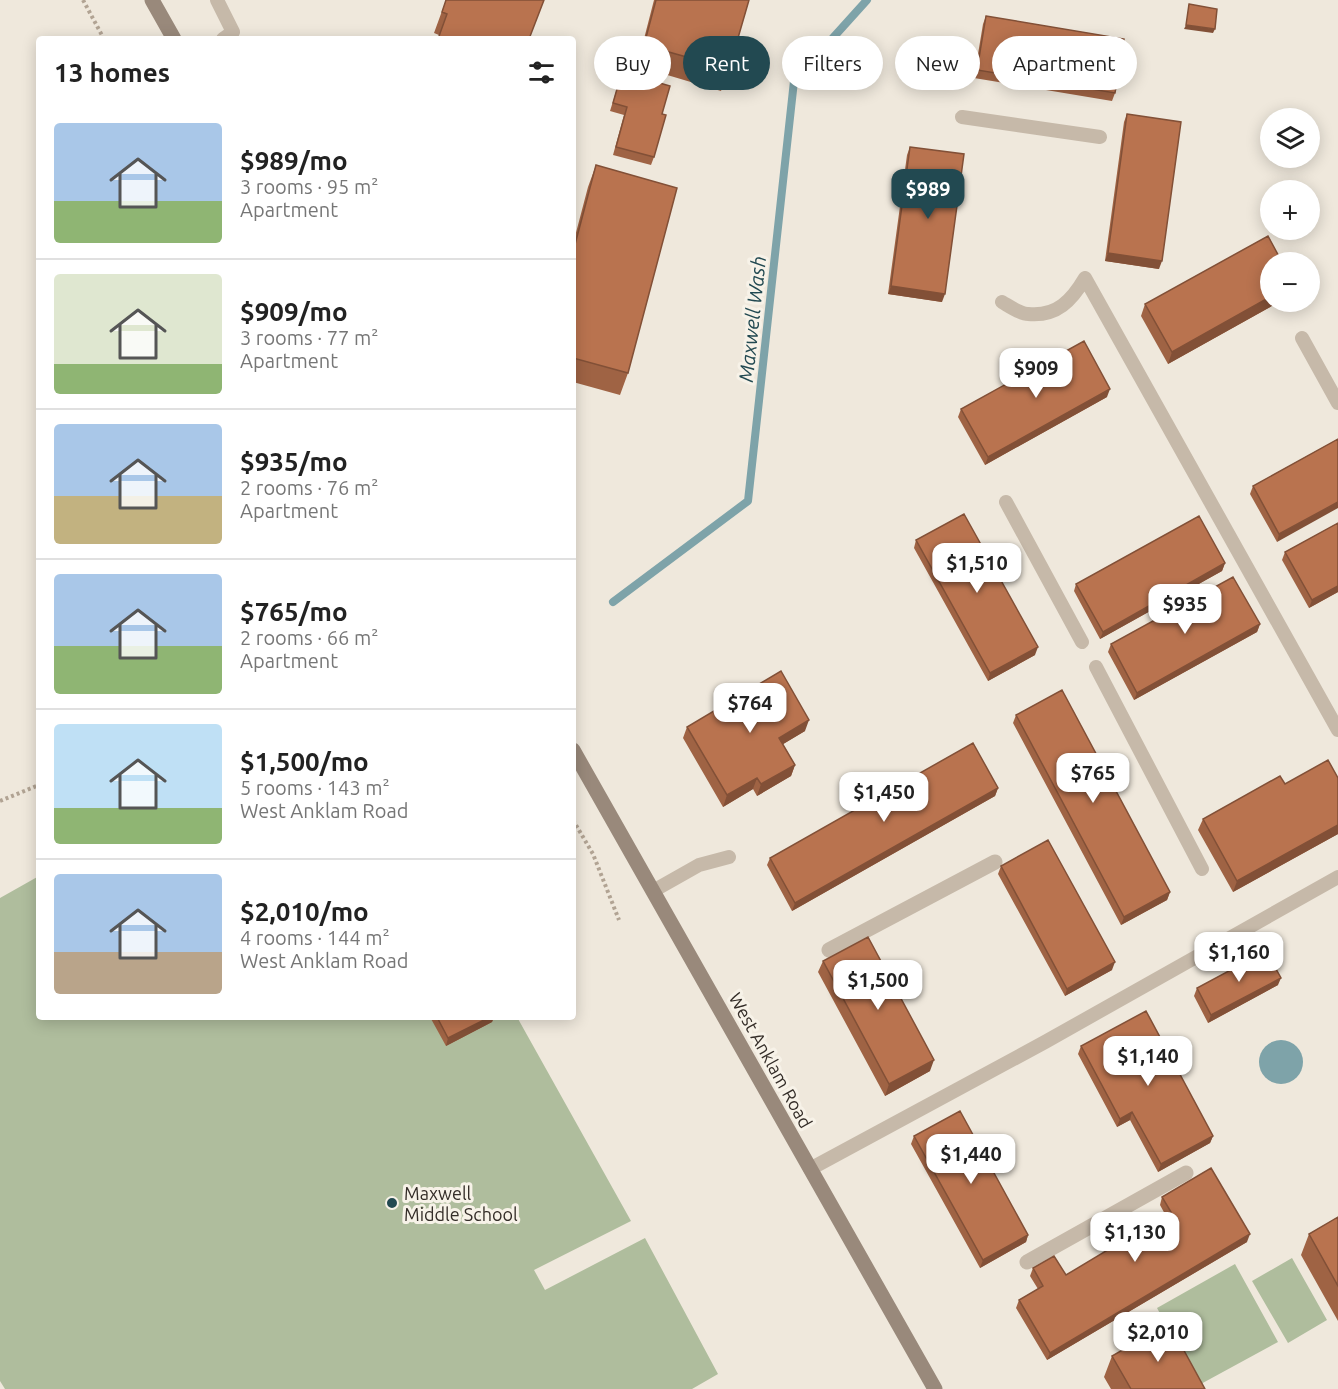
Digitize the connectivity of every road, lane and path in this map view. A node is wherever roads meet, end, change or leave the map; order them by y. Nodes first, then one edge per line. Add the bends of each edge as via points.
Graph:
1 (83, 0) edge
2 (152, 0) edge
3 (217, 0) edge
4 (102, 36) edge
5 (172, 36) edge
6 (227, 36) edge
7 (962, 117) dead end
8 (1100, 137) dead end
9 (1002, 302) dead end
10 (1302, 338) dead end
11 (1338, 403) edge
12 (1006, 502) dead end
13 (1082, 642) dead end
14 (1096, 668) dead end
15 (1338, 730) edge
16 (576, 755) edge
17 (36, 786) edge
18 (0, 801) edge
19 (576, 825) edge
20 (729, 857) dead end
21 (995, 861) dead end
22 (1202, 869) dead end
23 (1338, 877) edge
24 (653, 891) junction
25 (619, 920) dead end
26 (829, 950) dead end
27 (810, 1168) junction
28 (1186, 1173) dead end
29 (1027, 1262) dead end
30 (935, 1389) edge

1 - 4 path
2 - 5 main road
3 - 6 lane via 233,32
7 - 8 lane
9 - 15 lane via 1027,315 1053,311 1072,300 1085,278
10 - 11 lane
12 - 13 lane
14 - 22 lane
16 - 24 main road, West Anklam Road
17 - 18 path
19 - 25 path via 593,854
20 - 24 lane via 699,865
21 - 26 street
23 - 27 lane via 1045,1042
24 - 27 main road, West Anklam Road
27 - 30 main road, West Anklam Road
28 - 29 street

